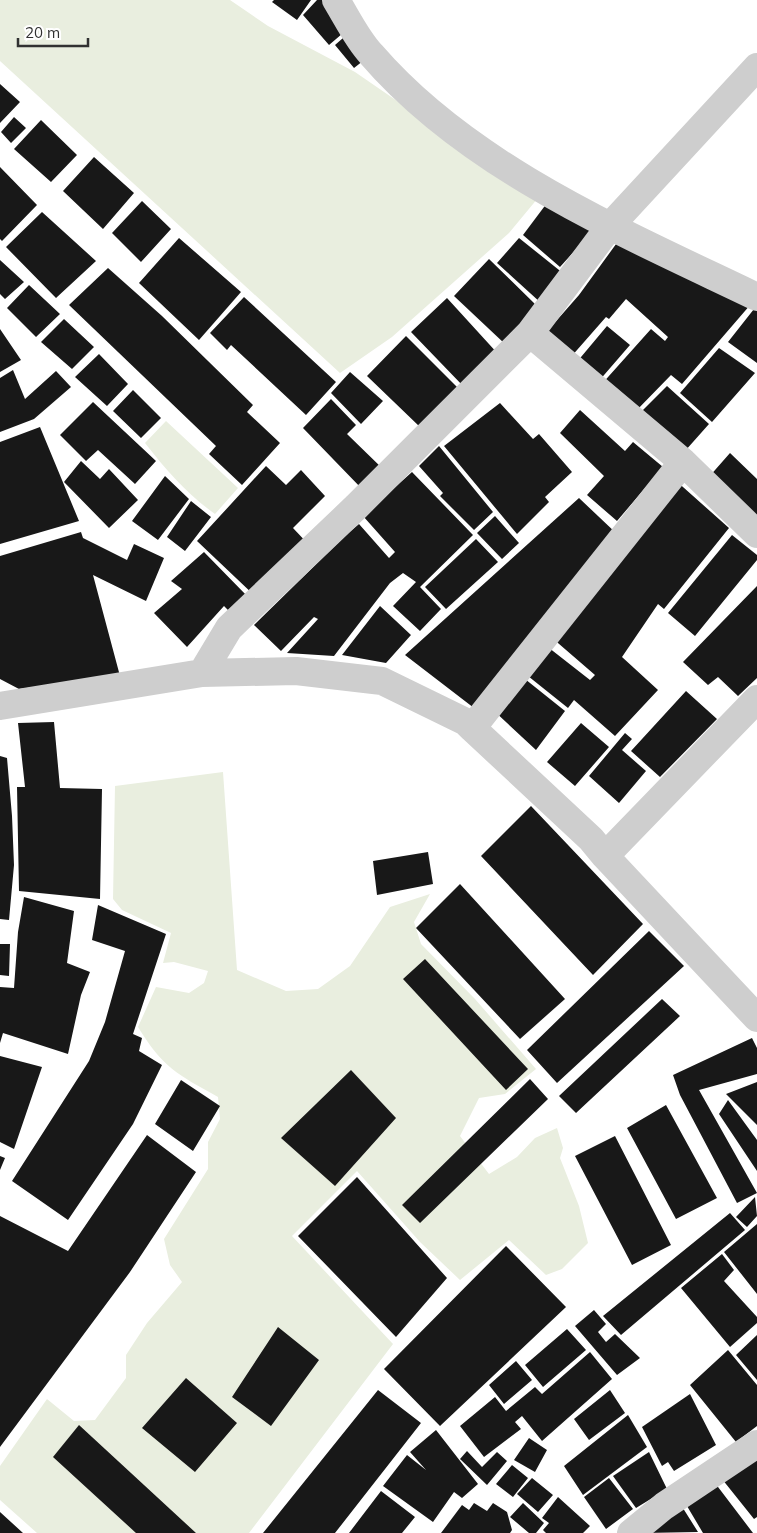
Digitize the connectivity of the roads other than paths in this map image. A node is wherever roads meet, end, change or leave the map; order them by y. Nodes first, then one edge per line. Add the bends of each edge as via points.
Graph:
1 (336, 0) edge
2 (757, 66) edge
3 (610, 226) junction
4 (757, 297) edge
5 (530, 333) junction
6 (683, 462) junction
7 (757, 534) edge
8 (202, 673) junction
9 (757, 699) edge
10 (0, 706) edge
11 (472, 728) junction
12 (605, 856) junction
13 (757, 1018) edge
14 (757, 1444) edge
15 (631, 1533) edge

1 - 3 street via 370,53 410,96 506,169
2 - 3 street
3 - 4 street
3 - 5 street
5 - 6 street
5 - 8 street via 229,628
6 - 7 street
6 - 11 street
8 - 10 street
8 - 11 street via 296,671 382,681 466,722
9 - 12 street
11 - 12 street via 592,839
12 - 13 street
14 - 15 street via 664,1506

